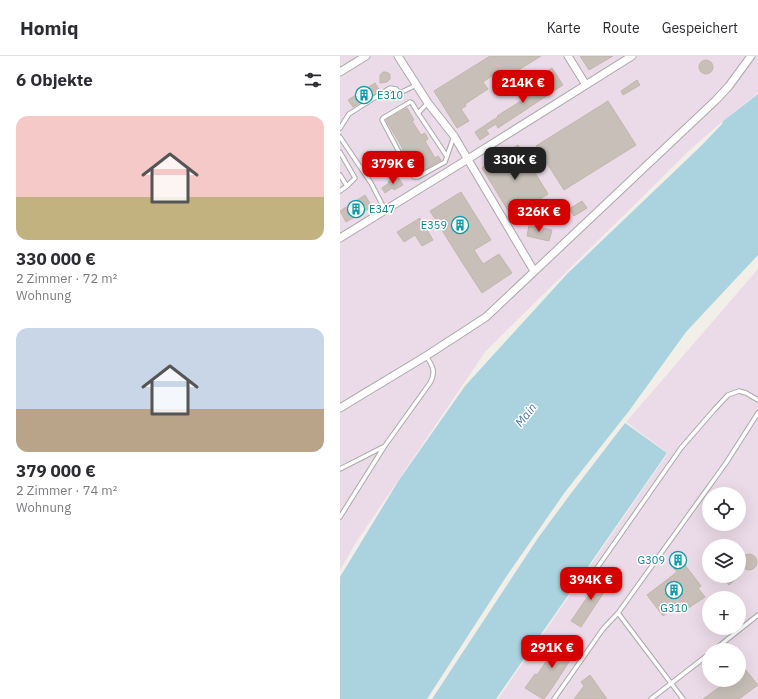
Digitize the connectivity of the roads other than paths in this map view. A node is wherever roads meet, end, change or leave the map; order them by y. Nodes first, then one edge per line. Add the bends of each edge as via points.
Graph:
1 (366, 56) edge
2 (398, 56) edge
3 (568, 56) edge
4 (632, 56) edge
5 (751, 56) edge
6 (340, 72) edge
7 (416, 84) junction
8 (586, 85) junction
9 (428, 103) junction
10 (418, 113) junction
11 (340, 128) edge
12 (454, 136) junction
13 (340, 137) edge
14 (340, 152) edge
15 (446, 155) junction
16 (468, 159) junction
17 (340, 176) edge
18 (347, 186) junction
19 (340, 191) edge
20 (384, 210) junction
21 (340, 238) edge
22 (534, 271) junction
23 (426, 356) junction
24 (758, 400) edge
25 (340, 408) edge
26 (758, 413) edge
27 (384, 447) junction
28 (340, 469) edge
29 (340, 517) edge
30 (597, 568) dead end
31 (618, 613) junction
32 (758, 615) edge
33 (723, 643) edge
34 (702, 660) edge
35 (671, 684) junction
36 (554, 699) edge
37 (651, 699) edge
38 (683, 699) edge

1 - 6 street
2 - 7 street
3 - 8 street
4 - 8 street
5 - 22 street via 716,100
7 - 9 street
7 - 11 lane via 400,94 396,89 390,88 349,114
8 - 16 street
9 - 10 lane
9 - 12 street
10 - 15 lane
10 - 15 lane via 410,102 382,120 407,167 414,177 418,177 445,162
12 - 15 lane
12 - 16 street
13 - 20 lane via 364,172
14 - 18 lane via 355,178
16 - 20 street
16 - 22 street
17 - 18 lane
18 - 19 lane
20 - 21 street
22 - 23 street via 486,317
23 - 25 street
23 - 27 lane via 433,366 433,378
24 - 30 lane via 739,391 728,395 681,448
26 - 31 lane via 726,463
27 - 28 lane
27 - 29 lane
31 - 35 lane
31 - 36 lane via 603,629
32 - 33 lane
34 - 35 lane
35 - 37 lane
35 - 38 lane

